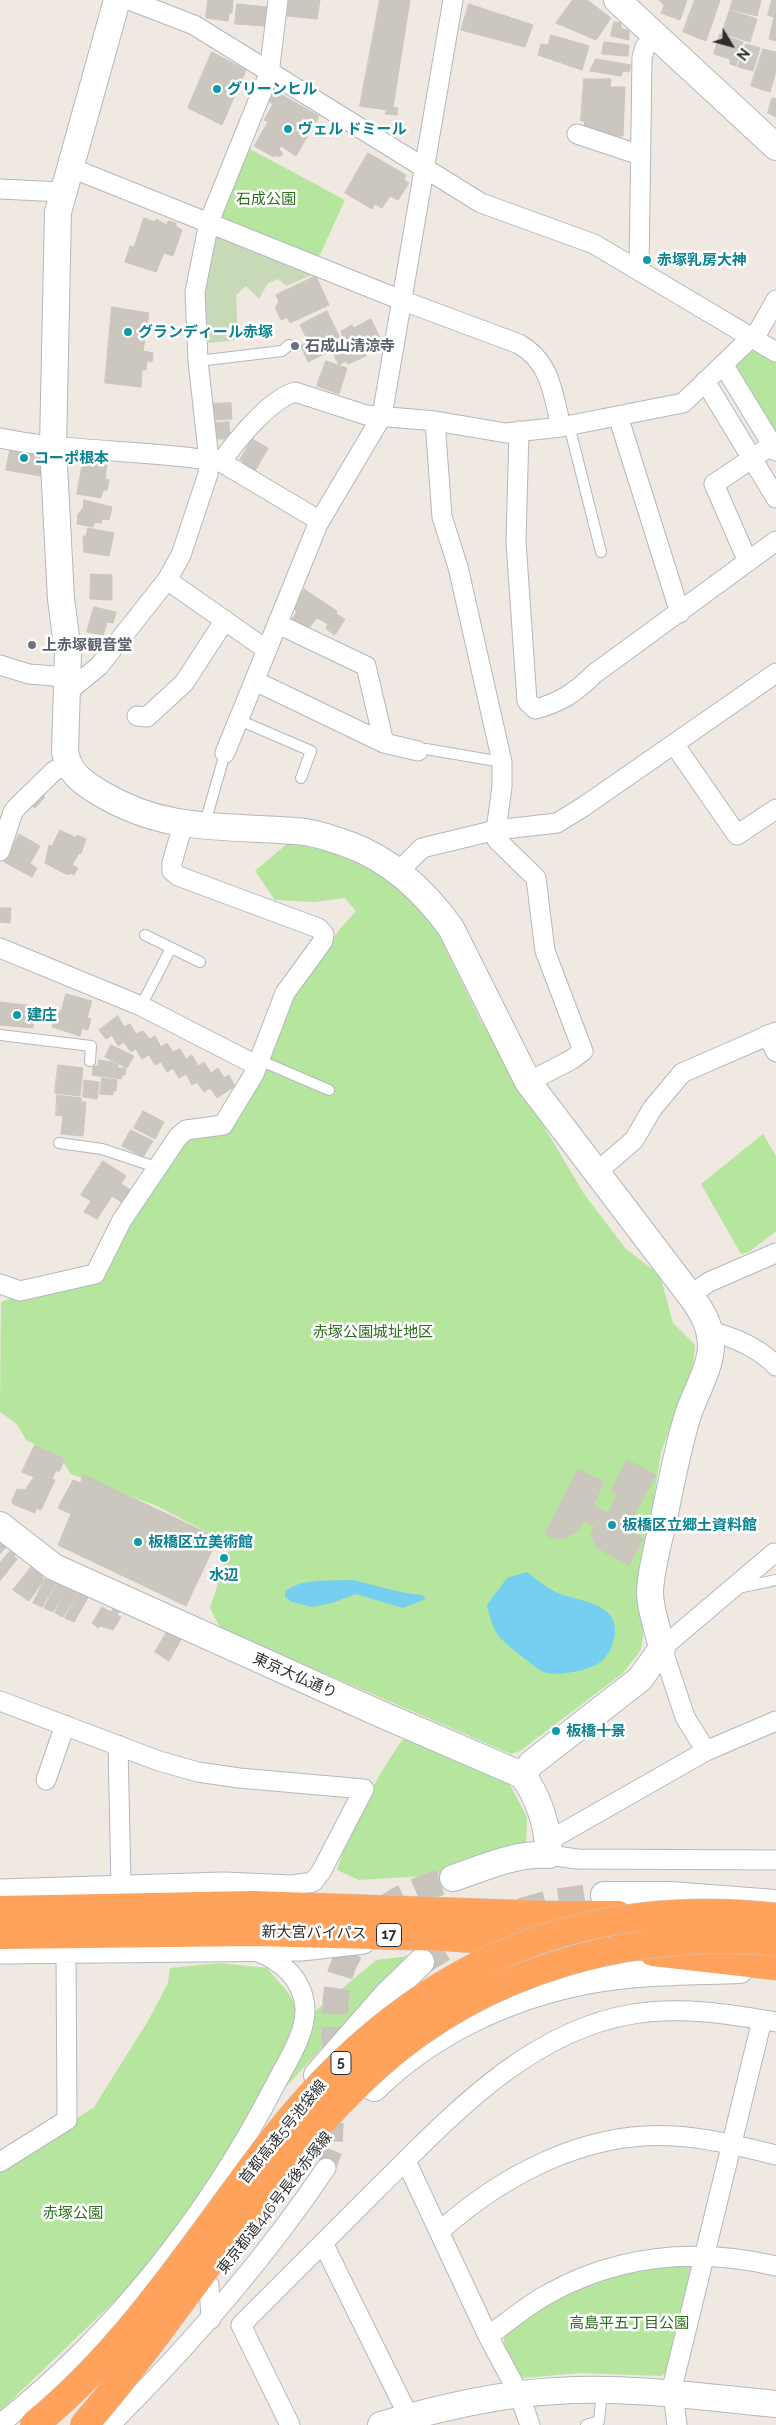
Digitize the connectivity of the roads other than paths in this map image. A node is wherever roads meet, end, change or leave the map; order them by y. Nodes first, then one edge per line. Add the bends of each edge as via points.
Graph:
1 (117, 0) edge
2 (129, 0) edge
3 (278, 0) edge
4 (453, 0) edge
5 (627, 3) edge
6 (655, 36) junction
7 (269, 74) junction
8 (577, 134) dead end
9 (776, 147) edge
10 (640, 155) junction
11 (69, 167) junction
12 (424, 168) junction
13 (0, 189) edge
14 (62, 192) junction
15 (209, 222) junction
16 (638, 271) junction
17 (401, 300) junction
18 (776, 300) edge
19 (752, 337) junction
20 (289, 345) dead end
21 (776, 352) edge
22 (198, 361) junction
23 (723, 364) junction
24 (705, 381) junction
25 (382, 416) junction
26 (618, 416) junction
27 (435, 421) junction
28 (565, 426) junction
29 (519, 431) junction
30 (0, 438) edge
31 (53, 446) junction
32 (774, 448) edge
33 (752, 459) junction
34 (215, 461) junction
35 (776, 498) edge
36 (320, 521) junction
37 (776, 541) edge
38 (601, 552) dead end
39 (748, 562) junction
40 (167, 580) junction
41 (680, 613) junction
42 (225, 620) junction
43 (278, 624) junction
44 (267, 650) junction
45 (0, 665) edge
46 (776, 673) edge
47 (255, 681) junction
48 (66, 685) junction
49 (136, 716) dead end
50 (239, 720) junction
51 (384, 743) junction
52 (674, 744) junction
53 (422, 750) joint
54 (225, 753) joint
55 (502, 762) junction
56 (68, 764) junction
57 (301, 778) dead end
58 (776, 809) edge
59 (195, 825) junction
60 (496, 830) junction
61 (0, 850) edge
62 (398, 872) junction
63 (145, 935) dead end
64 (0, 948) edge
65 (171, 948) junction
66 (200, 962) dead end
67 (141, 1006) junction
68 (772, 1033) edge
69 (0, 1034) edge
70 (776, 1052) edge
71 (90, 1061) dead end
72 (258, 1063) junction
73 (528, 1082) junction
74 (329, 1090) dead end
75 (59, 1143) dead end
76 (156, 1167) junction
77 (598, 1171) junction
78 (776, 1253) edge
79 (0, 1284) edge
80 (690, 1295) junction
81 (709, 1331) junction
82 (776, 1366) edge
83 (0, 1525) edge
84 (776, 1555) edge
85 (776, 1580) edge
86 (731, 1590) junction
87 (662, 1648) junction
88 (0, 1701) edge
89 (776, 1721) edge
90 (65, 1725) junction
91 (118, 1745) junction
92 (706, 1751) junction
93 (522, 1775) junction
94 (46, 1780) dead end
95 (549, 1848) junction
96 (776, 1860) edge
97 (453, 1878) tunnel mouth
98 (224, 1882) junction
99 (122, 1886) junction
100 (0, 1889) edge
101 (604, 1895) tunnel mouth
102 (776, 1903) edge
103 (253, 1905) junction
104 (776, 1908) edge
105 (0, 1910) edge
106 (776, 1917) edge
107 (0, 1935) edge
108 (407, 1936) junction
109 (776, 1942) edge
110 (256, 1951) junction
111 (66, 1953) junction
112 (0, 1954) edge
113 (421, 1962) tunnel mouth
114 (776, 1966) edge
115 (776, 1971) edge
116 (769, 2021) edge
117 (732, 2145) junction
118 (776, 2155) edge
119 (406, 2161) junction
120 (0, 2162) edge
121 (326, 2168) tunnel mouth
122 (440, 2231) junction
123 (323, 2243) junction
124 (704, 2256) junction
125 (776, 2266) edge
126 (209, 2285) junction
127 (211, 2319) junction
128 (488, 2336) junction
129 (94, 2361) junction
130 (602, 2390) junction
131 (520, 2394) junction
132 (673, 2394) junction
133 (776, 2404) edge
134 (409, 2417) junction
135 (0, 2424) edge
136 (23, 2425) edge
137 (34, 2425) edge
138 (52, 2425) edge
139 (84, 2425) edge
140 (99, 2425) edge
141 (110, 2425) edge
142 (290, 2425) edge
143 (382, 2425) edge
144 (530, 2425) edge
145 (586, 2425) edge
146 (677, 2425) edge

1 - 11 street
2 - 7 street via 194,25
3 - 7 street
4 - 12 street
5 - 6 street
6 - 9 street
6 - 10 street via 645,47 642,58
7 - 12 street
7 - 15 street
8 - 10 street
10 - 16 street
11 - 14 street
11 - 15 street
12 - 16 street via 481,203 594,244
12 - 17 street
13 - 14 street
14 - 31 street via 58,212
15 - 17 street
15 - 22 street via 194,292
16 - 19 street
17 - 25 street
17 - 28 street via 532,351 541,362
18 - 19 street via 765,322
19 - 21 street
19 - 23 street
20 - 22 lane via 282,351
22 - 34 street
23 - 24 street
23 - 32 street
24 - 26 street via 683,403
24 - 33 street
25 - 27 street
25 - 34 street via 366,415 295,392 285,395
25 - 36 street
26 - 28 street
26 - 41 street
27 - 29 street via 506,433
27 - 55 street via 442,518 458,567
28 - 29 street
28 - 38 lane
29 - 41 street via 516,542 527,700 535,709 576,692 594,674
30 - 31 street
31 - 34 street
31 - 48 street via 61,599 68,653
32 - 33 street
33 - 35 street
33 - 39 street via 714,484
34 - 36 street
34 - 40 street via 181,555
36 - 43 street
37 - 39 street
39 - 41 street
40 - 42 street
40 - 48 street via 99,666
42 - 44 street
42 - 49 street via 184,683 147,717
43 - 44 street
43 - 51 street via 366,666
44 - 47 street
45 - 48 street
46 - 52 street
47 - 50 street
47 - 51 street
48 - 56 street via 65,752
50 - 54 street
50 - 57 lane via 311,751
51 - 53 street
52 - 58 street via 737,835
52 - 60 street via 557,823
53 - 55 lane
54 - 59 lane via 208,816
55 - 60 street
56 - 59 street via 85,784 112,800 142,814
56 - 61 street via 54,771 13,812
59 - 62 street via 319,835 363,850
59 - 72 street via 172,863 172,871 318,928 324,934 320,946 285,993
60 - 62 street via 422,848
60 - 73 street via 497,840 536,878 545,951 583,1051
62 - 73 street via 437,908 451,928
63 - 65 lane
64 - 67 street
65 - 66 lane
65 - 67 lane
67 - 72 street
68 - 70 street
68 - 77 street via 682,1073 652,1108 634,1140
69 - 71 lane via 92,1046
72 - 74 lane
72 - 76 street via 223,1125 186,1130
73 - 77 street
75 - 76 lane via 102,1149
76 - 79 street via 122,1220 95,1274 20,1291
77 - 80 street
78 - 80 street via 709,1282
80 - 81 street via 706,1318
81 - 82 street via 732,1337 767,1356
81 - 87 street via 711,1348 676,1458 653,1567 650,1593
83 - 93 street, 東京大仏通り via 54,1567
84 - 86 street via 774,1553
85 - 86 lane
86 - 87 street
87 - 92 street via 685,1717
87 - 93 street via 640,1679 532,1763
88 - 90 street
89 - 92 street
90 - 91 street
90 - 94 street
91 - 98 street via 198,1772 364,1789 313,1882 292,1885
91 - 99 street
92 - 95 street
93 - 95 street via 533,1791
95 - 96 street via 576,1858
95 - 97 street via 510,1857
98 - 99 street
98 - 103 street
99 - 100 street
101 - 102 street via 670,1895
103 - 104 highway, 新大宮バイパス / 17 via 556,1915
103 - 105 highway, 新大宮バイパス / 17
106 - 137 highway, 首都高速5号池袋線 / 5, bridge via 665,1914 565,1931 498,1955 424,1996 376,2032 325,2079 272,2142 128,2333
107 - 108 highway, 新大宮バイパス / 17 via 255,1932
108 - 110 street, 17 via 330,1949
108 - 114 highway, 新大宮バイパス / 17 via 683,1954
109 - 139 highway, 首都高速5号池袋線 / 5, bridge via 664,1942 584,1957 546,1967 500,1986 418,2033 377,2066 294,2155 156,2337
110 - 111 street, 17
110 - 135 street via 288,1969 299,1985 305,2007 302,2028 267,2100 213,2190 135,2295 74,2359
111 - 112 street, 17
111 - 120 street via 67,2120
113 - 129 street via 320,2071 145,2302
115 - 126 street, 東京都道446号長後赤塚線 via 665,1973 585,1981 544,1991 470,2019 385,2077 330,2132
116 - 117 street
116 - 119 street via 732,2014 667,2011 633,2014 590,2026 548,2045 508,2070 471,2099
117 - 118 street
117 - 122 street via 673,2136 628,2138 588,2146 546,2160 507,2179 470,2204
117 - 124 street
119 - 122 street
119 - 123 street
121 - 127 street via 294,2216
122 - 128 street
123 - 134 street
123 - 142 street via 241,2325
124 - 125 street via 724,2256
124 - 128 street via 656,2258 617,2266 579,2279 546,2294
124 - 132 street
126 - 127 street
126 - 140 street, 東京都道446号長後赤塚線
127 - 141 street
128 - 131 street
129 - 136 street
129 - 138 highway
130 - 131 street
130 - 132 street
130 - 145 lane via 599,2421
131 - 134 street
131 - 144 street
132 - 133 street
132 - 146 street
134 - 143 street

